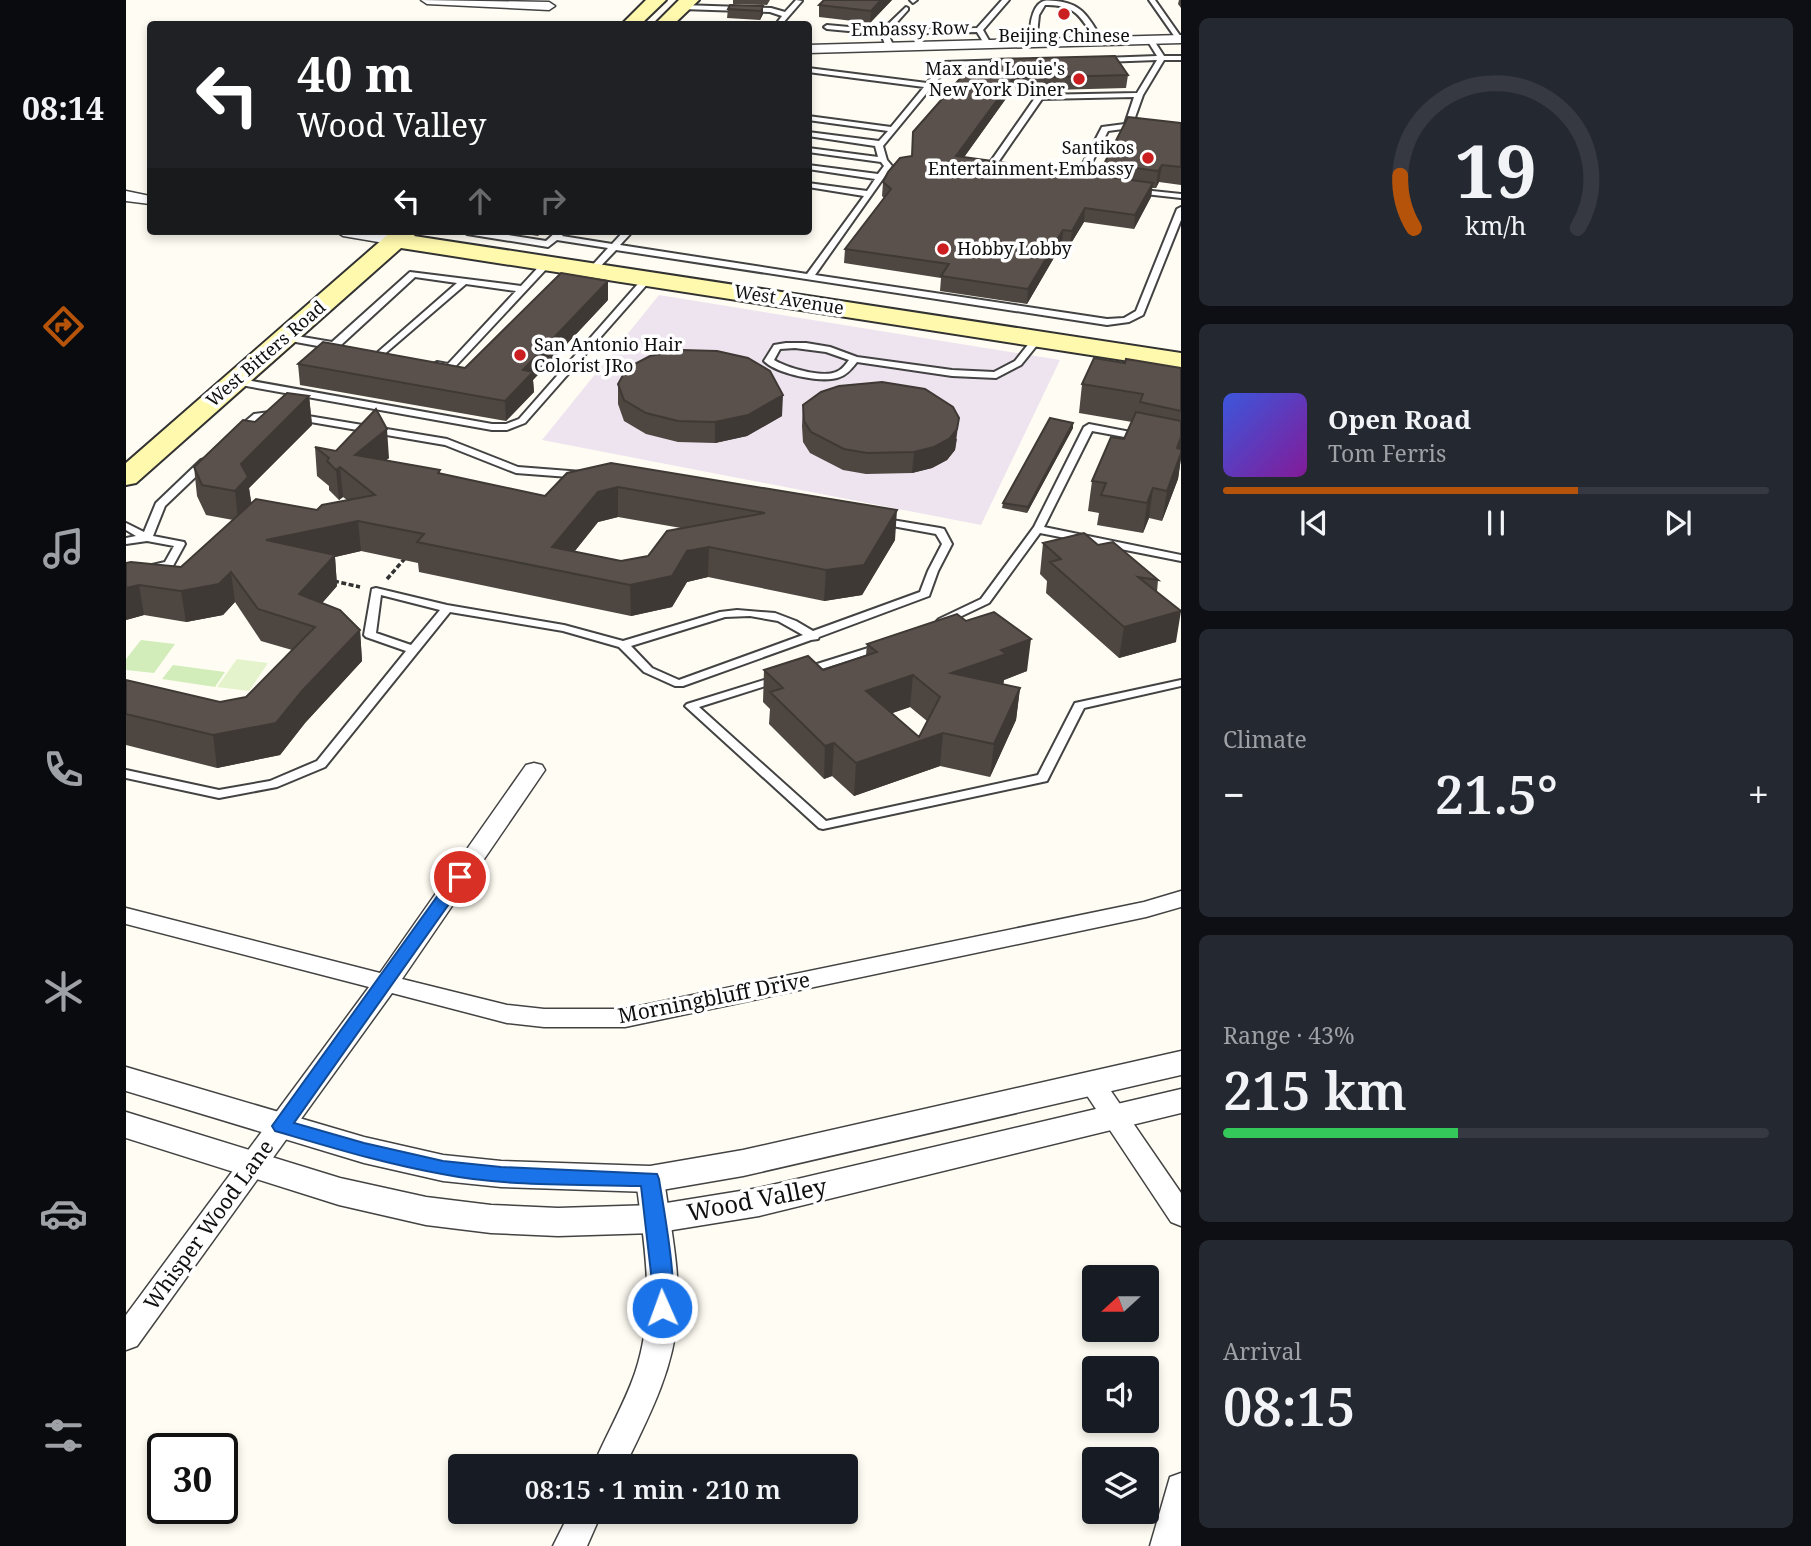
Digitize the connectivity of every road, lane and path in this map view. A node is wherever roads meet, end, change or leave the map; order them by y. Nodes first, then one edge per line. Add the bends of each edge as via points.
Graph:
1 (427, 0) edge
2 (657, 0) edge
3 (799, 0) edge
4 (1006, 0) edge
5 (1152, 0) edge
6 (686, 4) edge
7 (549, 6) dead end
8 (906, 9) dead end
9 (786, 15) junction
10 (634, 21) edge
11 (667, 21) edge
12 (781, 21) edge
13 (827, 27) edge
14 (979, 30) junction
15 (884, 32) junction
16 (1180, 39) edge
17 (1151, 40) junction
18 (1100, 41) junction
19 (1032, 43) junction
20 (987, 44) junction
21 (890, 47) junction
22 (812, 49) edge
23 (1162, 58) junction
24 (1181, 58) edge
25 (1090, 60) edge
26 (1018, 62) edge
27 (812, 71) edge
28 (930, 86) junction
29 (1139, 95) junction
30 (812, 119) edge
31 (1129, 124) junction
32 (1143, 125) edge
33 (891, 130) junction
34 (812, 135) edge
35 (881, 144) junction
36 (812, 150) edge
37 (883, 160) junction
38 (812, 168) edge
39 (1023, 169) edge
40 (1057, 175) edge
41 (880, 177) junction
42 (812, 186) edge
43 (1120, 188) edge
44 (869, 194) junction
45 (126, 196) edge
46 (1181, 197) edge
47 (147, 200) edge
48 (1181, 209) edge
49 (401, 235) edge
50 (495, 235) edge
51 (625, 235) edge
52 (551, 243) edge
53 (614, 247) junction
54 (592, 270) junction
55 (808, 277) junction
56 (647, 279) junction
57 (464, 281) junction
58 (524, 289) junction
59 (285, 337) junction
60 (1037, 339) junction
61 (334, 346) junction
62 (345, 348) edge
63 (369, 352) edge
64 (381, 354) junction
65 (392, 356) edge
66 (855, 359) junction
67 (1181, 361) edge
68 (427, 363) edge
69 (235, 381) junction
70 (1155, 440) edge
71 (226, 442) edge
72 (216, 452) edge
73 (592, 476) edge
74 (126, 477) edge
75 (874, 520) edge
76 (126, 526) edge
77 (1038, 528) junction
78 (147, 538) junction
79 (126, 541) edge
80 (410, 553) edge
81 (1181, 558) edge
82 (126, 574) edge
83 (324, 579) edge
84 (376, 591) junction
85 (447, 608) junction
86 (937, 624) edge
87 (814, 636) junction
88 (624, 645) junction
89 (888, 645) edge
90 (413, 650) junction
91 (1181, 683) edge
92 (534, 770) dead end
93 (126, 774) edge
94 (1181, 899) edge
95 (126, 916) edge
96 (385, 984) junction
97 (1181, 1063) edge
98 (126, 1079) edge
99 (1091, 1083) junction
100 (1181, 1101) edge
101 (1114, 1116) junction
102 (126, 1125) edge
103 (282, 1126) junction
104 (253, 1166) junction
105 (650, 1179) junction
106 (1181, 1215) edge
107 (654, 1219) junction
108 (126, 1338) edge
109 (614, 1454) edge
110 (1181, 1486) edge
111 (580, 1524) edge
112 (570, 1546) edge
113 (1167, 1546) edge

1 - 7 street
2 - 10 main road
3 - 9 lane
4 - 14 lane
5 - 16 lane
6 - 9 lane
6 - 11 main road
8 - 15 lane
9 - 12 lane
13 - 15 lane
14 - 15 lane
14 - 20 lane
15 - 21 lane
16 - 17 street, Embassy Row
17 - 18 street, Embassy Row
17 - 23 lane
18 - 19 street, Embassy Row
18 - 19 lane via 1081,8 1062,2 1043,3 1036,15
19 - 20 street, Embassy Row
20 - 21 street, Embassy Row
21 - 22 street, Embassy Row
23 - 24 lane
23 - 25 lane
23 - 29 lane
26 - 28 lane via 947,64
27 - 28 lane
28 - 33 lane
29 - 31 lane
29 - 39 lane via 1040,97 995,160 1000,166
30 - 33 lane
31 - 32 lane
31 - 40 lane via 1105,129 1082,181
33 - 35 lane
34 - 35 lane
35 - 37 lane
36 - 37 lane
37 - 41 lane via 888,166
38 - 41 lane
41 - 44 lane
42 - 44 lane
43 - 46 lane
44 - 55 lane
45 - 47 street
48 - 55 lane via 1140,313 1126,320 1107,322 1010,309
49 - 52 main road, West Avenue
49 - 59 main road, West Bitters Road
50 - 52 lane
51 - 53 lane
52 - 53 lane
52 - 54 main road, West Avenue
52 - 58 lane
53 - 54 lane
53 - 55 lane
54 - 56 main road, West Avenue
56 - 60 main road, West Avenue
56 - 69 lane via 522,421 507,427
57 - 58 lane
57 - 61 lane via 413,274
57 - 64 lane
58 - 68 lane via 450,367
59 - 61 lane
59 - 69 main road, West Bitters Road
60 - 66 lane via 1018,363 996,375
60 - 67 main road, West Avenue
61 - 62 lane
63 - 64 lane
64 - 65 lane
66 - 66 lane via 844,353 786,344 777,347 769,361 778,369 832,376 842,373
69 - 74 main road, West Bitters Road
70 - 77 lane via 1089,427
71 - 73 lane via 257,416 274,413 447,442 516,470
72 - 78 lane via 160,505
75 - 87 lane via 940,531 947,544 925,594
76 - 78 lane
77 - 81 lane
77 - 86 lane via 985,601
78 - 79 lane
78 - 82 lane via 180,544 169,564
80 - 84 path
83 - 84 path
84 - 85 lane
84 - 90 lane via 370,635
85 - 88 lane via 564,628
85 - 90 lane
87 - 88 lane via 779,616 741,612
87 - 88 lane via 679,684 648,670
89 - 91 lane via 691,706 823,825 1043,778 1079,705
90 - 93 lane via 321,764 273,784 219,794
92 - 96 street, Whisper Wood Lane
94 - 96 street, Morningbluff Drive via 625,1018 507,1014
95 - 96 street, Morningbluff Drive
96 - 103 street, Whisper Wood Lane
97 - 99 street, Wood Valley
98 - 103 street, Wood Valley
99 - 101 street
99 - 105 street, Wood Valley via 743,1163
100 - 101 street, Wood Valley
101 - 106 street
101 - 107 street, Wood Valley via 759,1202
102 - 104 street, Wood Valley
103 - 104 street, Whisper Wood Lane
103 - 105 street, Wood Valley via 443,1168
104 - 107 street, Wood Valley via 439,1213 558,1222
104 - 108 street, Whisper Wood Lane
105 - 107 street
107 - 109 street via 661,1273 659,1341 646,1384
110 - 113 street
111 - 112 street

